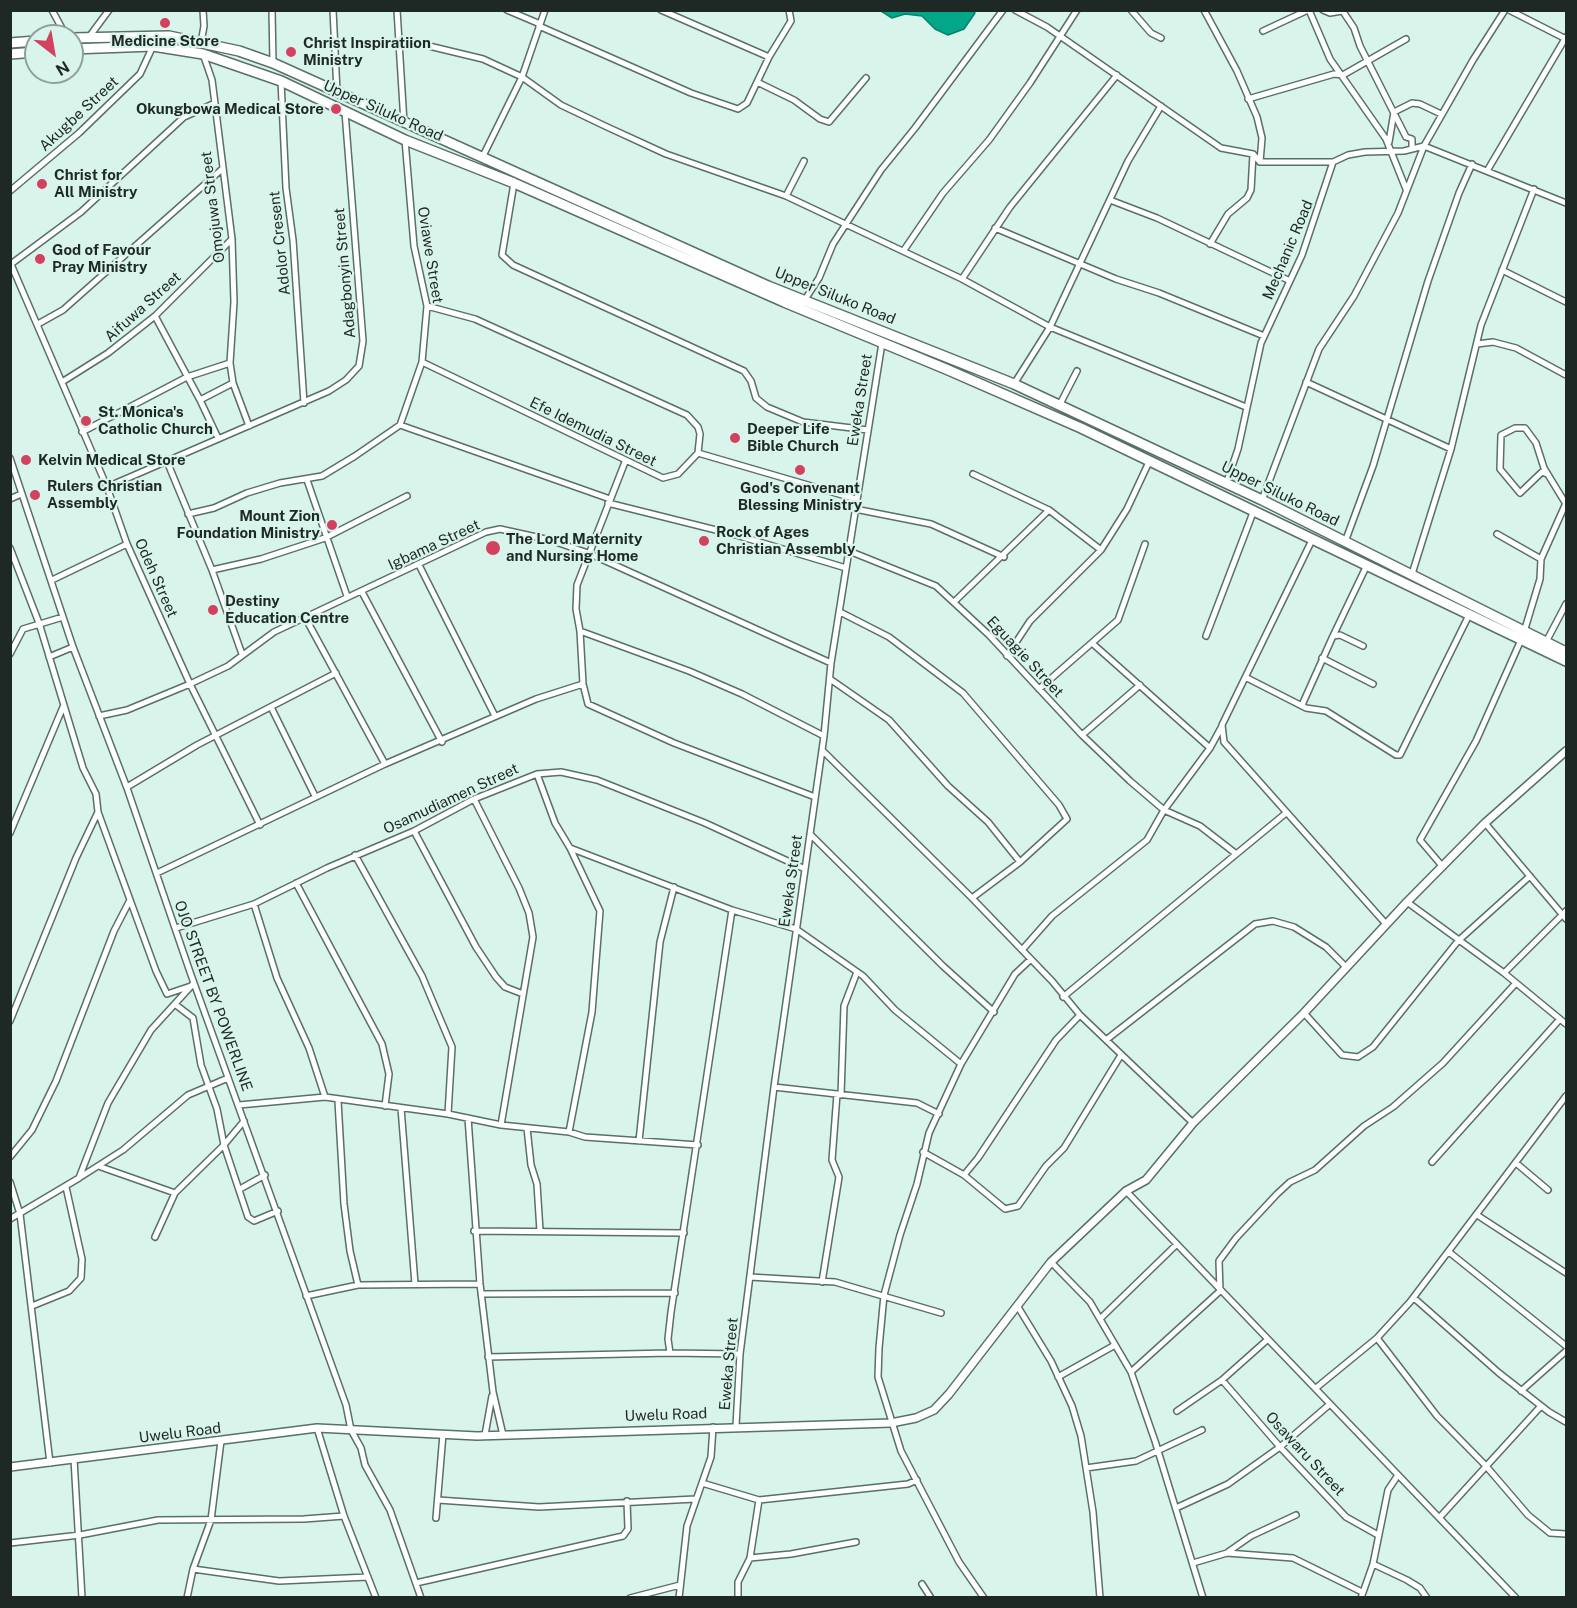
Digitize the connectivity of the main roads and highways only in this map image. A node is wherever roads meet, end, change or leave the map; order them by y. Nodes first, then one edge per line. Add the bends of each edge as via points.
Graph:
1 (84, 37) edge
2 (84, 49) edge
3 (1522, 636) junction
4 (1566, 652) edge
5 (1566, 661) edge

1 - 3 main road, Upper Siluko Road via 146,35 239,51 273,63 804,301 1014,384 1412,574
2 - 3 main road, Upper Siluko Road via 153,46 203,54 280,81 405,140 514,183 1071,424
3 - 4 main road, Upper Siluko Road
3 - 5 main road, Upper Siluko Road

